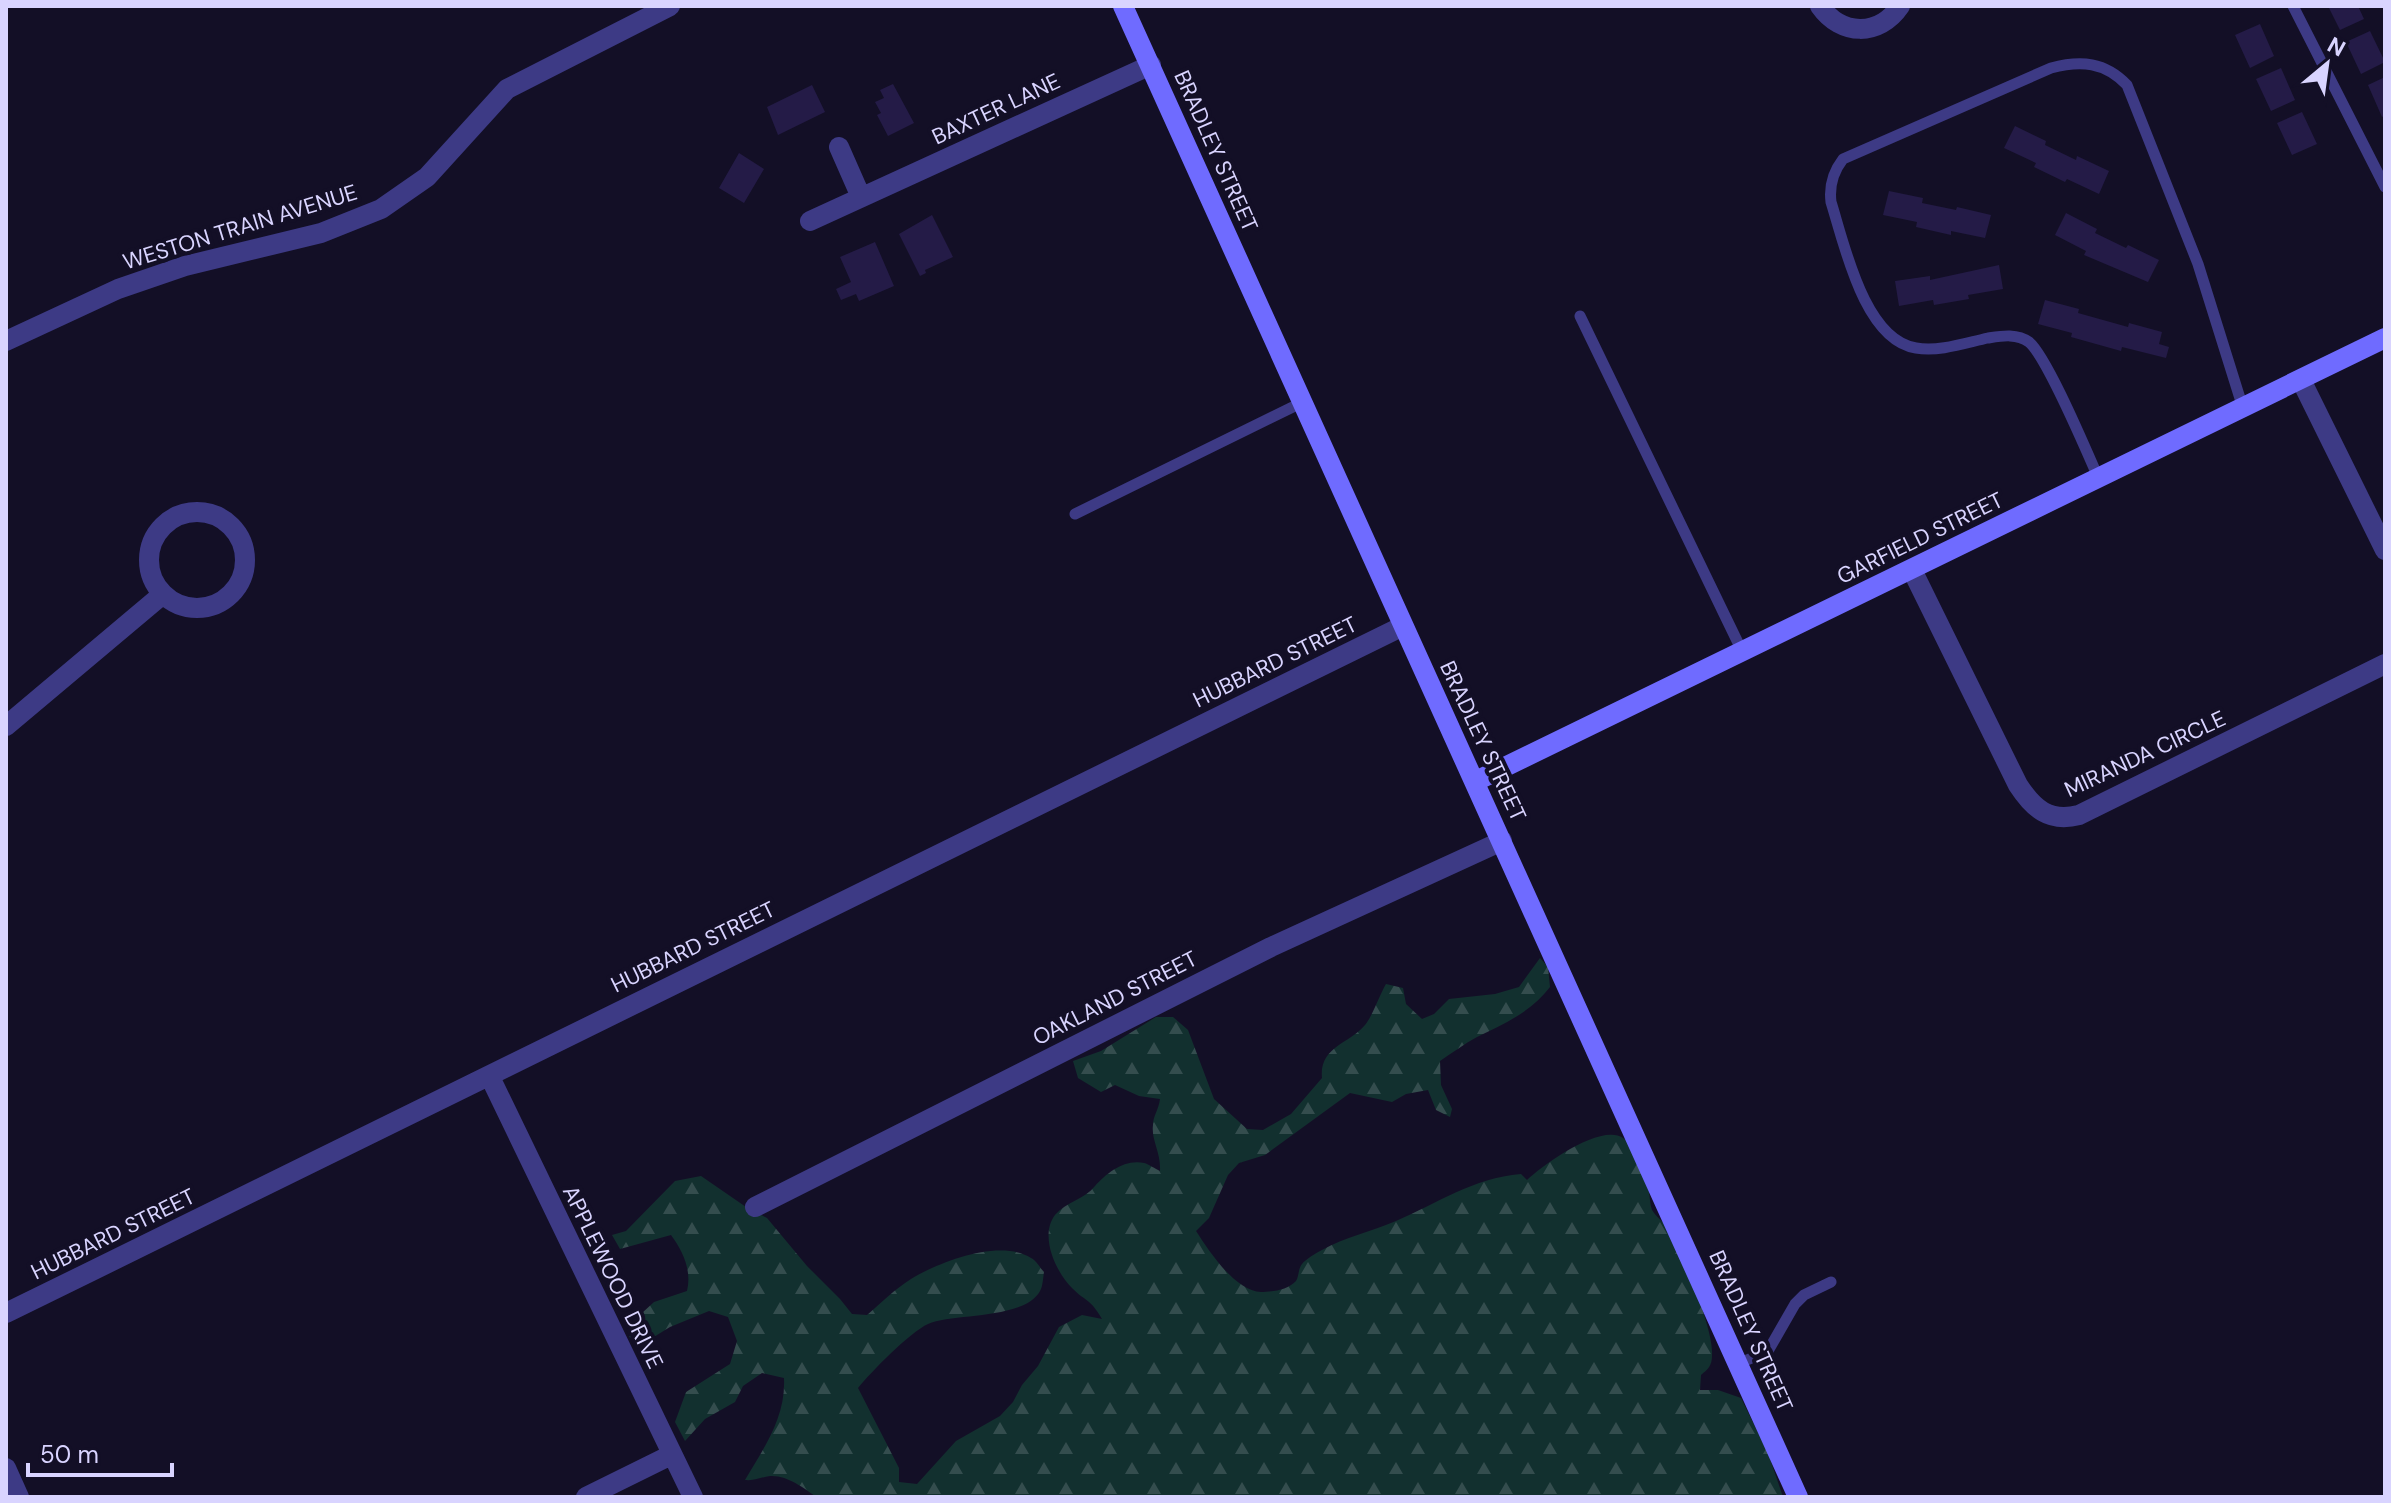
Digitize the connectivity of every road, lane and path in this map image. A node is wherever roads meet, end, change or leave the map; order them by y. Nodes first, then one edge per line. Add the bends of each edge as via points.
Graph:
1 (670, 6) edge
2 (1123, 6) edge
3 (1820, 6) edge
4 (1900, 6) edge
5 (2293, 6) edge
6 (1151, 65) junction
7 (839, 147) dead end
8 (2385, 187) edge
9 (861, 197) junction
10 (810, 221) dead end
11 (1580, 316) dead end
12 (2385, 338) edge
13 (6, 341) edge
14 (2301, 380) junction
15 (1303, 402) junction
16 (2243, 408) junction
17 (2098, 477) junction
18 (1075, 514) dead end
19 (2385, 550) edge
20 (1912, 570) junction
21 (163, 594) junction
22 (1403, 626) junction
23 (1742, 651) junction
24 (2385, 664) edge
25 (6, 726) edge
26 (1476, 781) junction
27 (1502, 841) junction
28 (490, 1077) junction
29 (755, 1207) dead end
30 (1831, 1282) dead end
31 (6, 1313) edge
32 (1740, 1363) junction
33 (671, 1455) junction
34 (6, 1468) edge
35 (19, 1497) edge
36 (586, 1497) edge
37 (693, 1497) edge
38 (1798, 1497) edge

1 - 13 street, WESTON TRAIN AVENUE via 507,89 427,177 381,209 321,233 185,266 118,289
2 - 6 main road, BRADLEY STREET
3 - 4 street via 1828,17 1854,30 1882,25
5 - 8 lane
6 - 9 street, BAXTER LANE
6 - 15 main road, BRADLEY STREET
7 - 9 street
9 - 10 street, BAXTER LANE
11 - 23 lane
12 - 14 main road, GARFIELD STREET
14 - 16 main road, GARFIELD STREET
14 - 19 street
15 - 18 lane
15 - 22 main road, BRADLEY STREET
16 - 17 main road, GARFIELD STREET
16 - 17 lane via 2198,264 2127,85 2115,73 2084,62 2051,68 1843,159 1830,190 1831,202 1864,302 1887,332 1913,348 2001,336 2028,342
17 - 20 main road, GARFIELD STREET
20 - 23 main road, GARFIELD STREET
20 - 24 street, MIRANDA CIRCLE via 2018,785 2033,806 2051,817 2079,815
21 - 21 street via 199,607 221,601 233,590 244,569 244,554 231,526 195,512 160,528 149,557
21 - 25 street
22 - 26 main road, BRADLEY STREET
22 - 28 street, HUBBARD STREET
23 - 26 main road, GARFIELD STREET
26 - 27 main road, BRADLEY STREET
27 - 29 street, OAKLAND STREET via 1257,953
27 - 32 main road, BRADLEY STREET
28 - 31 street, HUBBARD STREET
28 - 33 street, APPLEWOOD DRIVE
30 - 32 lane via 1795,1304 1768,1351
32 - 38 main road, BRADLEY STREET
33 - 36 street
33 - 37 street, APPLEWOOD DRIVE
34 - 35 street

